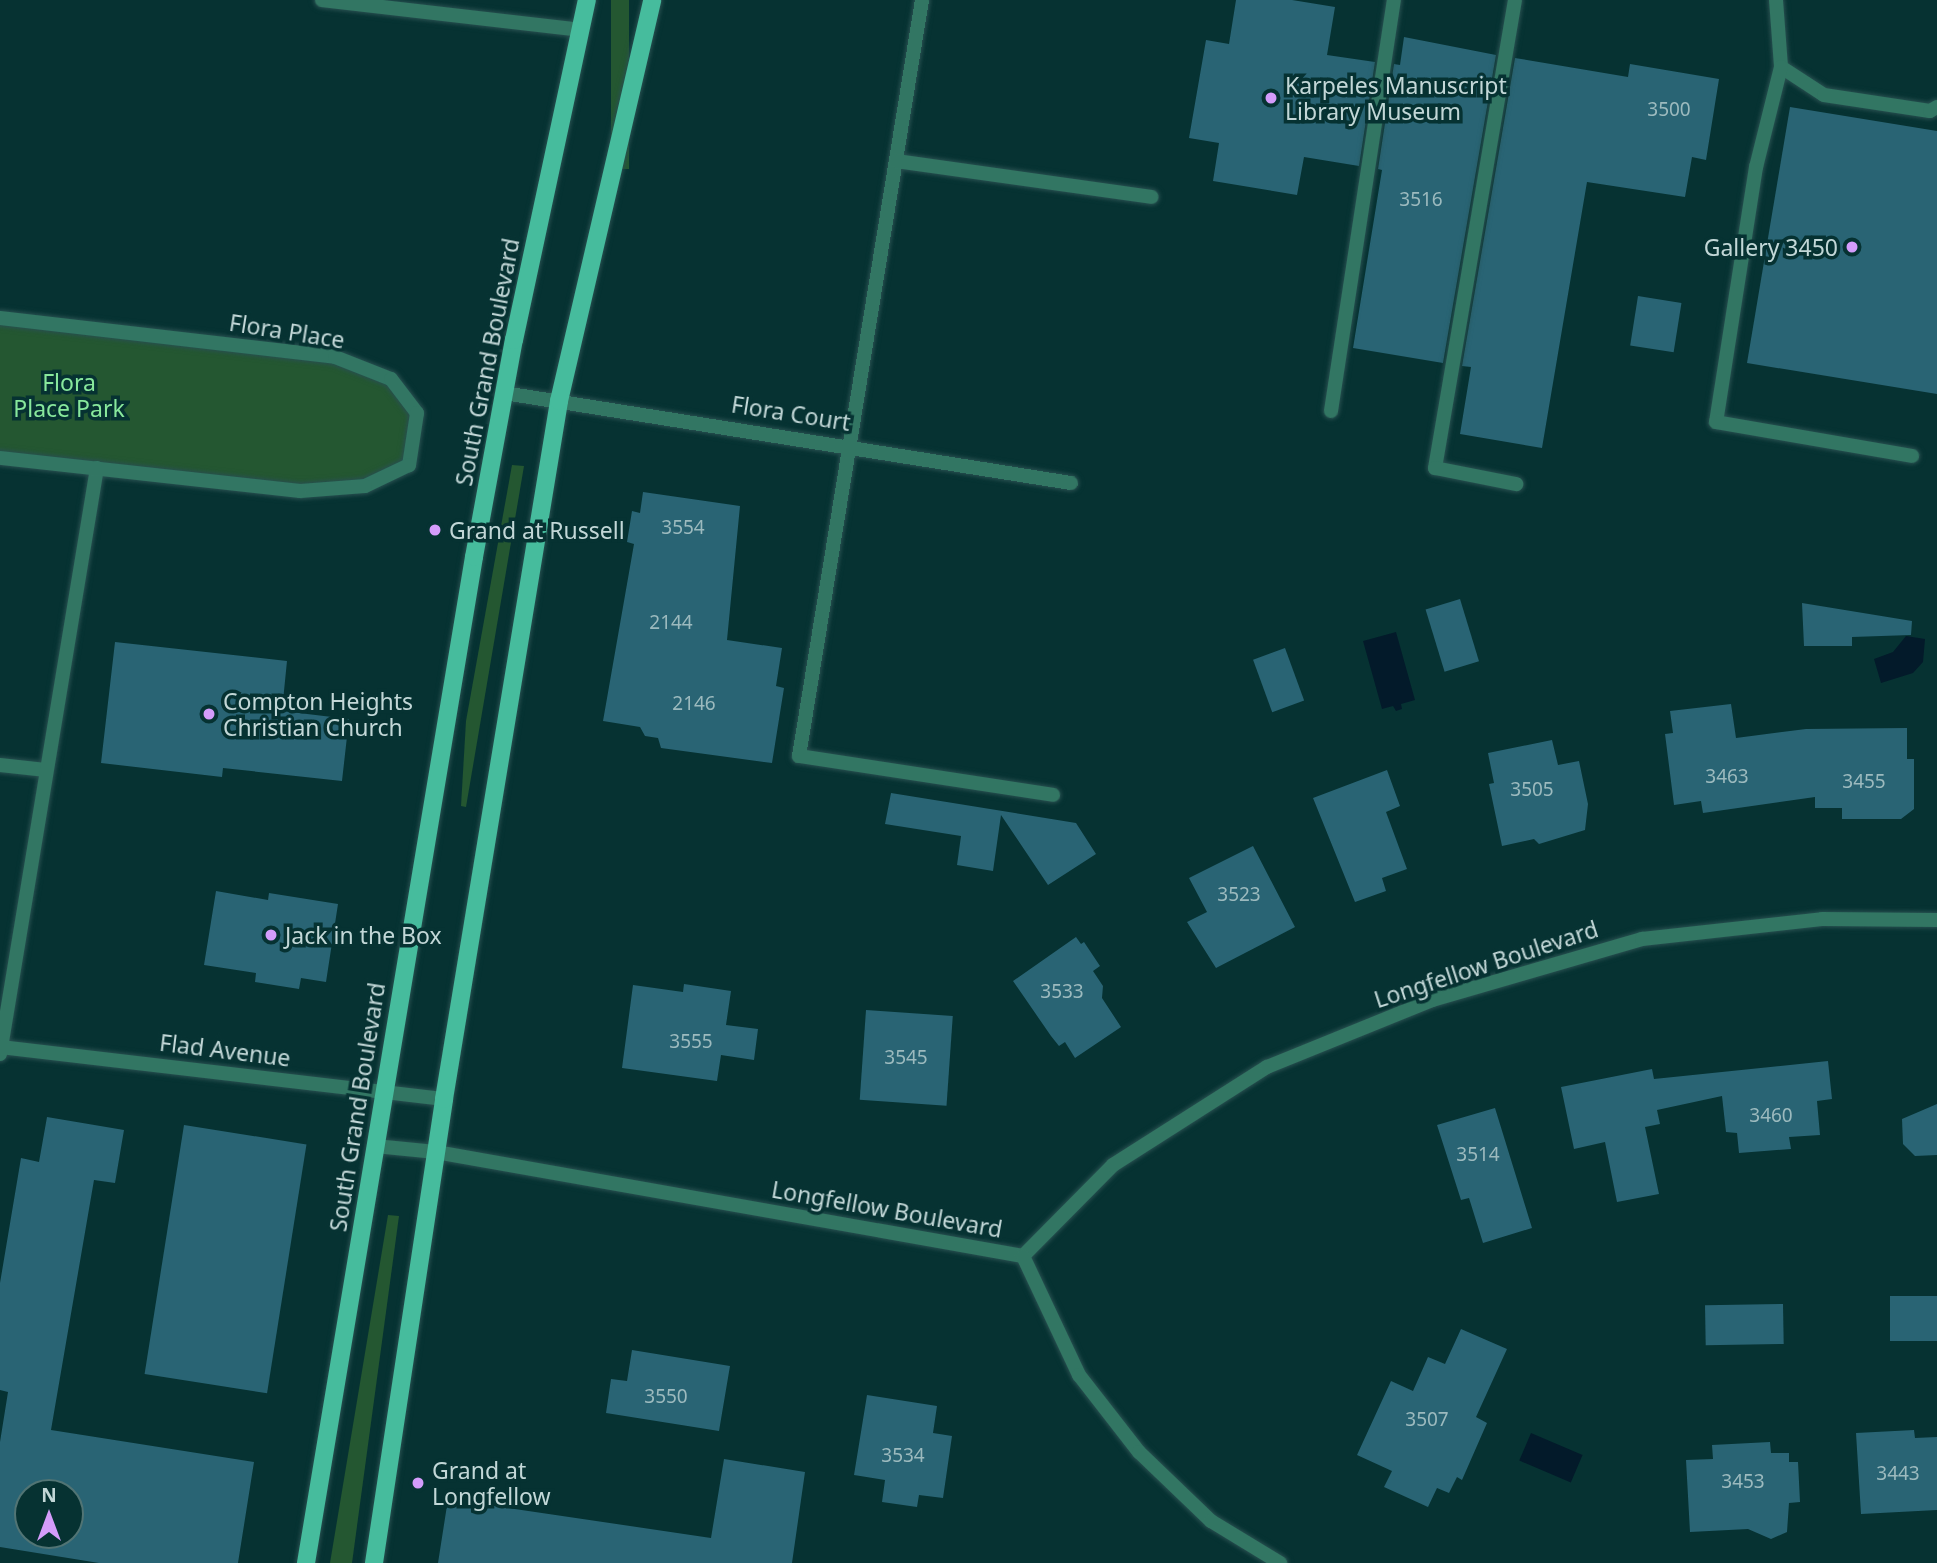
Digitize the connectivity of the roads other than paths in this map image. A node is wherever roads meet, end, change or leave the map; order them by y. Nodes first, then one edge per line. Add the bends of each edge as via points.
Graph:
1 (322, 0) edge
2 (587, 0) edge
3 (652, 0) edge
4 (922, 0) edge
5 (1394, 0) edge
6 (1515, 0) edge
7 (1776, 0) edge
8 (582, 30) junction
9 (1781, 68) junction
10 (1937, 107) edge
11 (896, 161) junction
12 (1151, 197) dead end
13 (0, 318) edge
14 (504, 393) junction
15 (559, 401) junction
16 (1331, 411) dead end
17 (849, 445) junction
18 (1912, 456) dead end
19 (0, 458) edge
20 (97, 468) junction
21 (1071, 482) dead end
22 (1516, 484) dead end
23 (0, 765) edge
24 (46, 770) junction
25 (1053, 795) dead end
26 (1937, 920) edge
27 (1, 1050) edge
28 (384, 1092) junction
29 (444, 1099) junction
30 (375, 1146) junction
31 (436, 1152) junction
32 (1023, 1255) junction
33 (306, 1563) edge
34 (374, 1563) edge
35 (1280, 1563) edge

1 - 8 street
2 - 8 main road, South Grand Boulevard
3 - 15 main road
4 - 11 street
5 - 16 street
6 - 22 street via 1436,468
7 - 9 street
8 - 14 main road, South Grand Boulevard
9 - 10 street via 1824,95 1930,111
9 - 18 street via 1756,167 1716,422
11 - 12 street
11 - 17 street
13 - 20 street, Flora Place via 335,357 391,379 417,413 408,465 365,486 300,491
14 - 15 street, Flora Court
14 - 28 main road, South Grand Boulevard
15 - 17 street, Flora Court
15 - 29 main road
17 - 21 street, Flora Court
17 - 25 street via 799,756
19 - 20 street, Flora Place
20 - 24 street
23 - 24 street
24 - 27 street
26 - 32 street, Longfellow Boulevard via 1822,919 1642,939 1432,1000 1267,1067 1113,1165
27 - 28 street, Flad Avenue
28 - 29 street, Flad Avenue
28 - 30 main road, South Grand Boulevard
29 - 31 main road
30 - 31 street, Longfellow Boulevard
30 - 33 main road, South Grand Boulevard
31 - 32 street, Longfellow Boulevard
31 - 34 main road
32 - 35 street via 1079,1375 1139,1452 1211,1521

